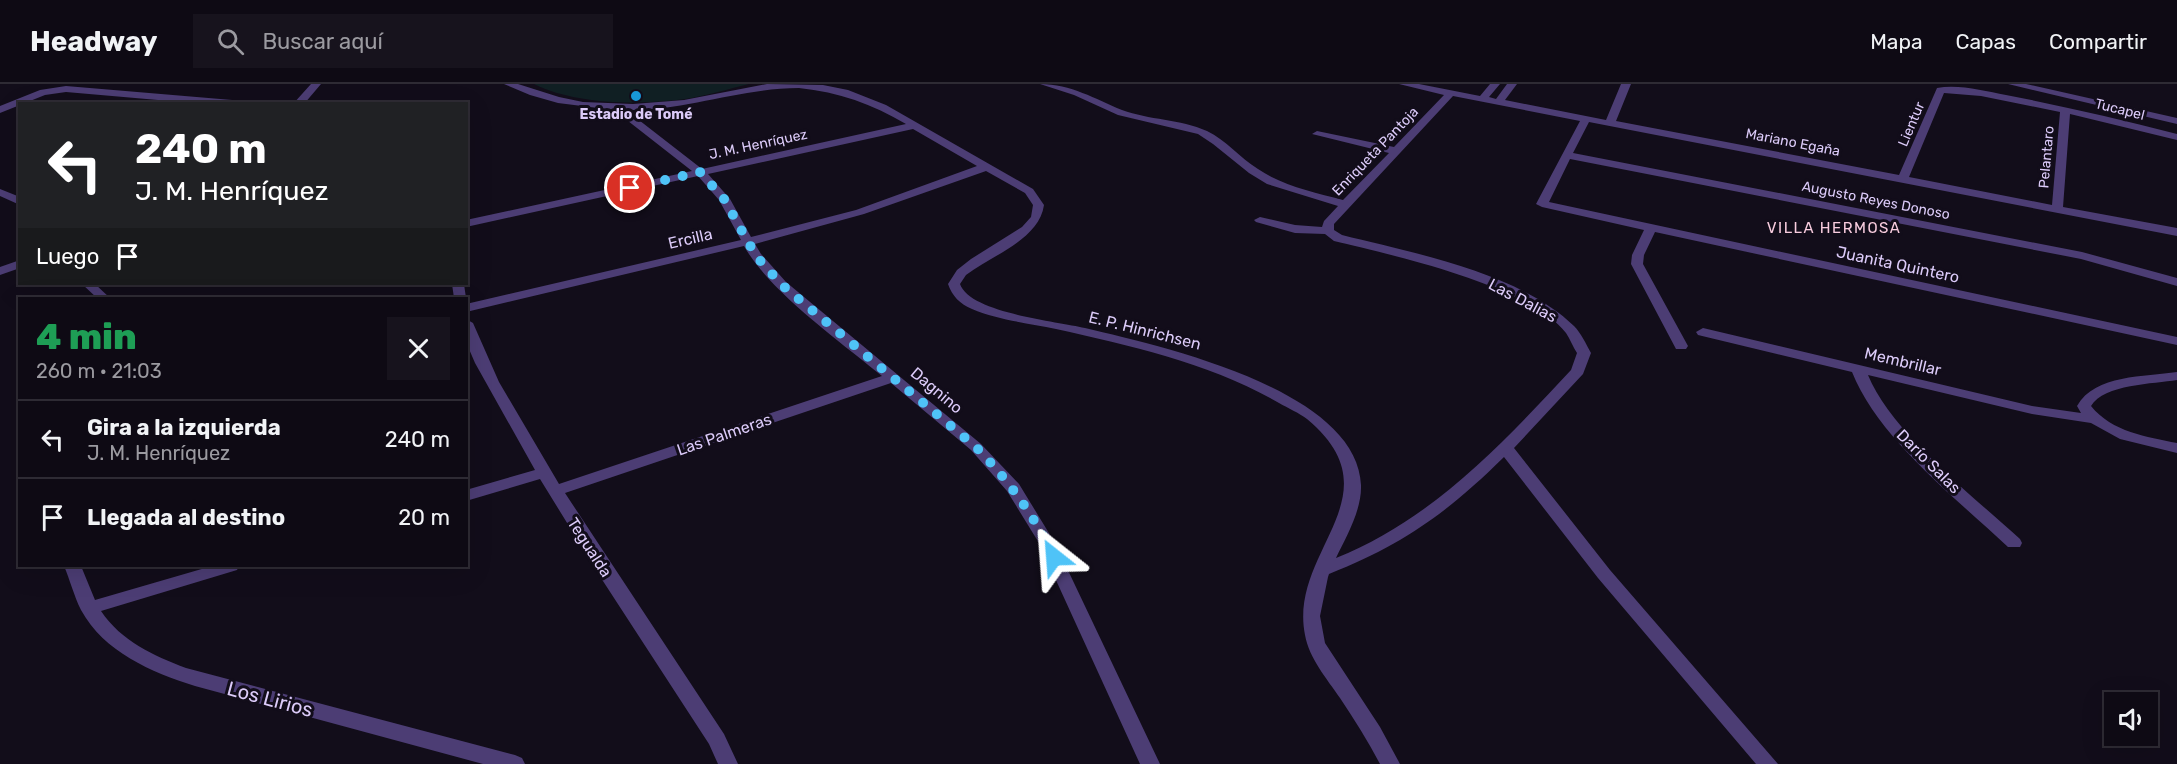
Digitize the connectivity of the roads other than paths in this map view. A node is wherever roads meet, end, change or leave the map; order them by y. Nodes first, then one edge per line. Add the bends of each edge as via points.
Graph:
1 (316, 84) edge
2 (509, 84) edge
3 (1045, 84) edge
4 (1404, 84) edge
5 (1495, 84) edge
6 (1512, 84) edge
7 (1626, 84) edge
8 (2013, 84) edge
9 (823, 86) edge
10 (1951, 87) joint
11 (1451, 93) junction
12 (1482, 99) junction
13 (18, 102) edge
14 (19, 102) edge
15 (220, 102) edge
16 (300, 102) edge
17 (1498, 102) junction
18 (2098, 102) junction
19 (618, 109) junction
20 (2065, 109) junction
21 (0, 110) edge
22 (2177, 114) edge
23 (1586, 118) junction
24 (2177, 121) edge
25 (1610, 123) junction
26 (916, 125) junction
27 (1317, 134) dead end
28 (2177, 137) edge
29 (1396, 151) junction
30 (1567, 155) junction
31 (986, 167) junction
32 (700, 172) junction
33 (1903, 178) junction
34 (0, 192) edge
35 (18, 201) edge
36 (1345, 204) junction
37 (2057, 207) junction
38 (1260, 220) dead end
39 (468, 224) edge
40 (1651, 228) junction
41 (1328, 231) junction
42 (2175, 235) edge
43 (747, 242) junction
44 (18, 265) edge
45 (0, 271) edge
46 (2177, 282) edge
47 (89, 285) edge
48 (103, 297) edge
49 (468, 308) edge
50 (468, 328) edge
51 (1703, 332) dead end
52 (2177, 341) edge
53 (1681, 345) dead end
54 (1858, 369) junction
55 (2177, 376) edge
56 (894, 377) junction
57 (2095, 419) junction
58 (1504, 446) junction
59 (2177, 448) edge
60 (544, 472) junction
61 (554, 491) junction
62 (468, 495) edge
63 (2014, 543) dead end
64 (73, 567) edge
65 (228, 567) edge
66 (1322, 570) junction
67 (89, 608) junction
68 (515, 764) edge
69 (728, 764) edge
70 (1150, 764) edge
71 (1390, 764) edge
72 (1768, 764) edge

1 - 16 street
2 - 19 street, E. P. Hinrichsen via 575,104
3 - 36 street via 1121,113 1201,132 1270,181
4 - 11 street, Mariano Egaña
5 - 12 street
6 - 17 street
7 - 25 street
8 - 18 street, Tucapel
9 - 19 street, E. P. Hinrichsen via 766,87 670,105
9 - 26 street, E. P. Hinrichsen via 881,105
10 - 20 street, Tucapel
10 - 33 street, Lientur via 1940,90
11 - 12 street, Mariano Egaña
11 - 29 street, Enriqueta Pantoja
12 - 17 street, Mariano Egaña
13 - 21 street
14 - 15 street via 43,92 66,89
17 - 23 street, Mariano Egaña
18 - 22 street
18 - 24 street, Tucapel
19 - 32 street, Dagnino
20 - 28 street, Tucapel
20 - 37 street, Pelantaro
23 - 25 street, Mariano Egaña
23 - 30 street
25 - 33 street, Mariano Egaña
26 - 31 street, E. P. Hinrichsen
26 - 32 street, J. M. Henríquez
27 - 29 street
29 - 36 street, Enriqueta Pantoja
30 - 40 street, Juanita Quintero via 1542,204
30 - 46 street, Augusto Reyes Donoso via 2082,256
31 - 43 street, Ercilla via 886,204
31 - 66 street, E. P. Hinrichsen via 1029,191 1038,202 1040,214 1031,227 963,270 954,280 956,292 984,309 1213,366 1316,418 1341,444 1354,482 1351,500
32 - 39 street, J. M. Henríquez
32 - 43 street, Dagnino via 724,199
33 - 37 street, Mariano Egaña
34 - 35 street
36 - 41 street, Enriqueta Pantoja via 1328,223
37 - 42 street, Mariano Egaña
38 - 41 street, Las Dalias via 1295,229
40 - 52 street, Juanita Quintero
40 - 53 street via 1637,264
41 - 58 street, Las Dalias via 1338,238 1500,286 1549,312 1572,331 1584,353 1578,372
43 - 49 street, Ercilla
43 - 56 street, Dagnino via 782,285
44 - 45 street
47 - 48 street
50 - 60 street, Tegualda via 503,406
51 - 54 street, Membrillar
54 - 57 street, Membrillar via 2040,412
54 - 63 street, Darío Salas via 1864,389 1881,412
55 - 57 street via 2108,387 2091,394 2084,406
56 - 61 street, Las Palmeras
56 - 70 street, Dagnino via 976,447 1031,514
57 - 59 street, Membrillar via 2131,436
58 - 66 street, Las Dalias via 1417,523 1382,544
58 - 72 street via 1604,574
60 - 61 street, Tegualda
60 - 62 street
61 - 69 street, Tegualda via 711,730
64 - 67 street, Los Lirios
65 - 67 street
66 - 71 street, E. P. Hinrichsen via 1312,601 1314,635 1320,652
67 - 68 street, Los Lirios via 121,644 166,669

